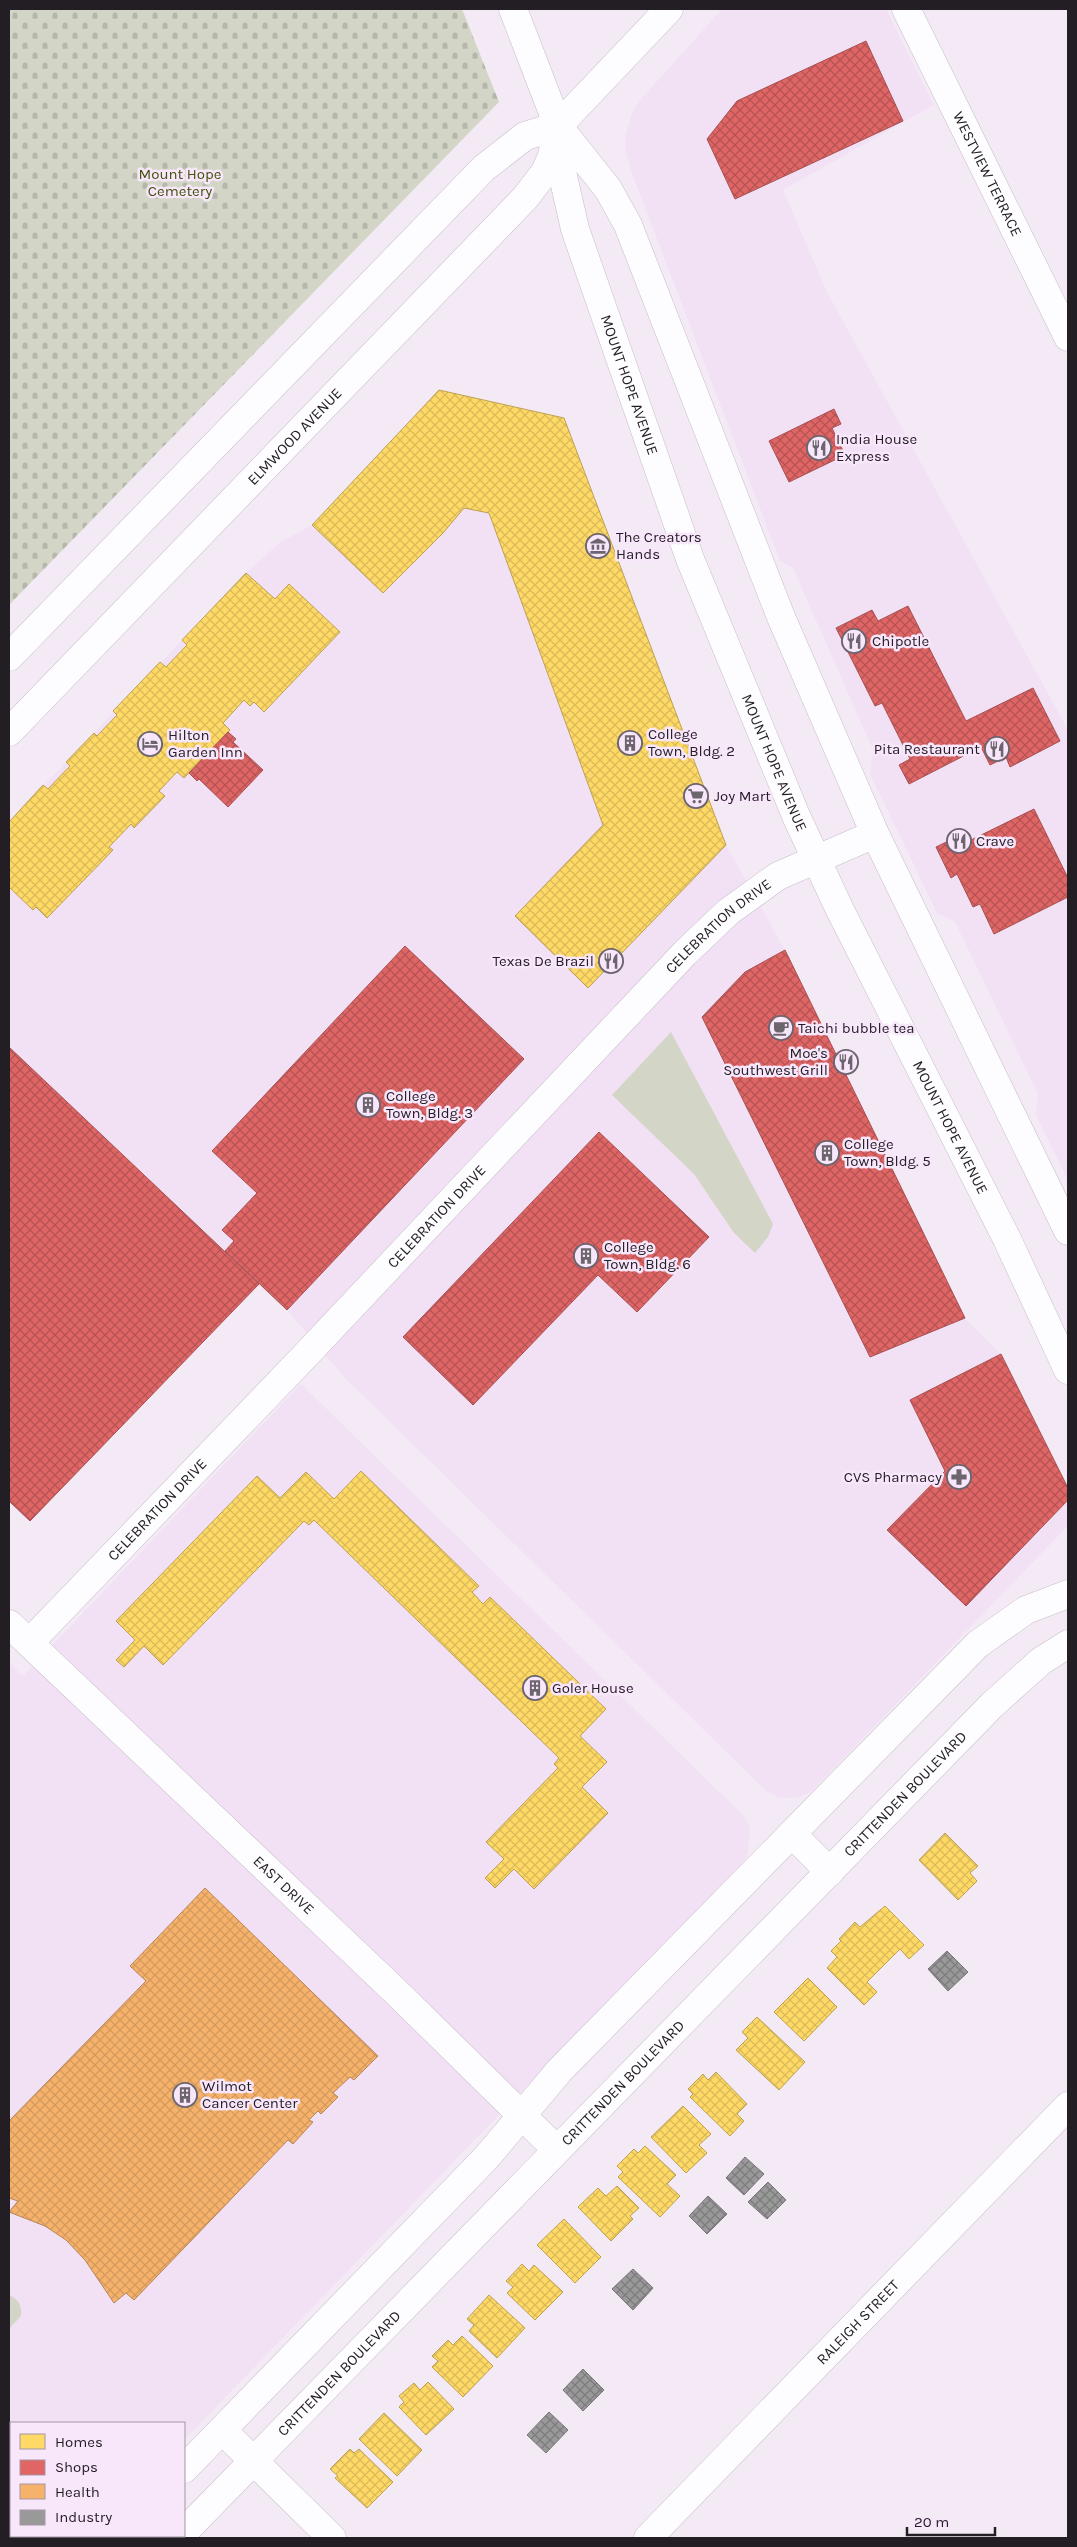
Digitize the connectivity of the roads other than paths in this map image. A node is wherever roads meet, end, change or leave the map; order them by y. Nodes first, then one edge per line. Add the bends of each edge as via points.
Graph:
1 (513, 9) edge
2 (669, 9) edge
3 (906, 9) edge
4 (558, 126) junction
5 (1068, 337) edge
6 (9, 657) edge
7 (9, 732) edge
8 (875, 834) junction
9 (816, 859) junction
10 (1068, 1231) edge
11 (1068, 1370) edge
12 (1068, 1594) edge
13 (9, 1624) edge
14 (29, 1643) junction
15 (1068, 1644) edge
16 (792, 1834) junction
17 (830, 1872) junction
18 (1068, 2106) edge
19 (522, 2115) junction
20 (556, 2149) junction
21 (222, 2430) junction
22 (254, 2460) junction
23 (185, 2467) edge
24 (185, 2531) edge
25 (332, 2538) edge
26 (648, 2538) edge

1 - 4 street, MOUNT HOPE AVENUE
2 - 4 street
3 - 5 street, WESTVIEW TERRACE
4 - 6 street via 525,136 484,168
4 - 7 street, ELMWOOD AVENUE via 545,172 525,198
4 - 8 street, MOUNT HOPE AVENUE via 608,189 628,225 781,618
4 - 9 street, MOUNT HOPE AVENUE via 563,176 575,229 690,559
8 - 9 street, CELEBRATION DRIVE
8 - 10 street, MOUNT HOPE AVENUE
9 - 11 street, MOUNT HOPE AVENUE via 1007,1239
9 - 14 street, CELEBRATION DRIVE via 778,876 728,912 685,954
12 - 16 street via 1026,1610 978,1644
13 - 14 street, EAST DRIVE
14 - 19 street, EAST DRIVE
15 - 17 street, CRITTENDEN BOULEVARD via 1041,1661 992,1704
16 - 17 street
16 - 19 street via 560,2070
17 - 20 street, CRITTENDEN BOULEVARD
18 - 26 street, RALEIGH STREET
19 - 20 street, EAST DRIVE
19 - 21 street via 486,2158
20 - 22 street, CRITTENDEN BOULEVARD
21 - 22 street
21 - 23 street
22 - 24 street, CRITTENDEN BOULEVARD
22 - 25 street

